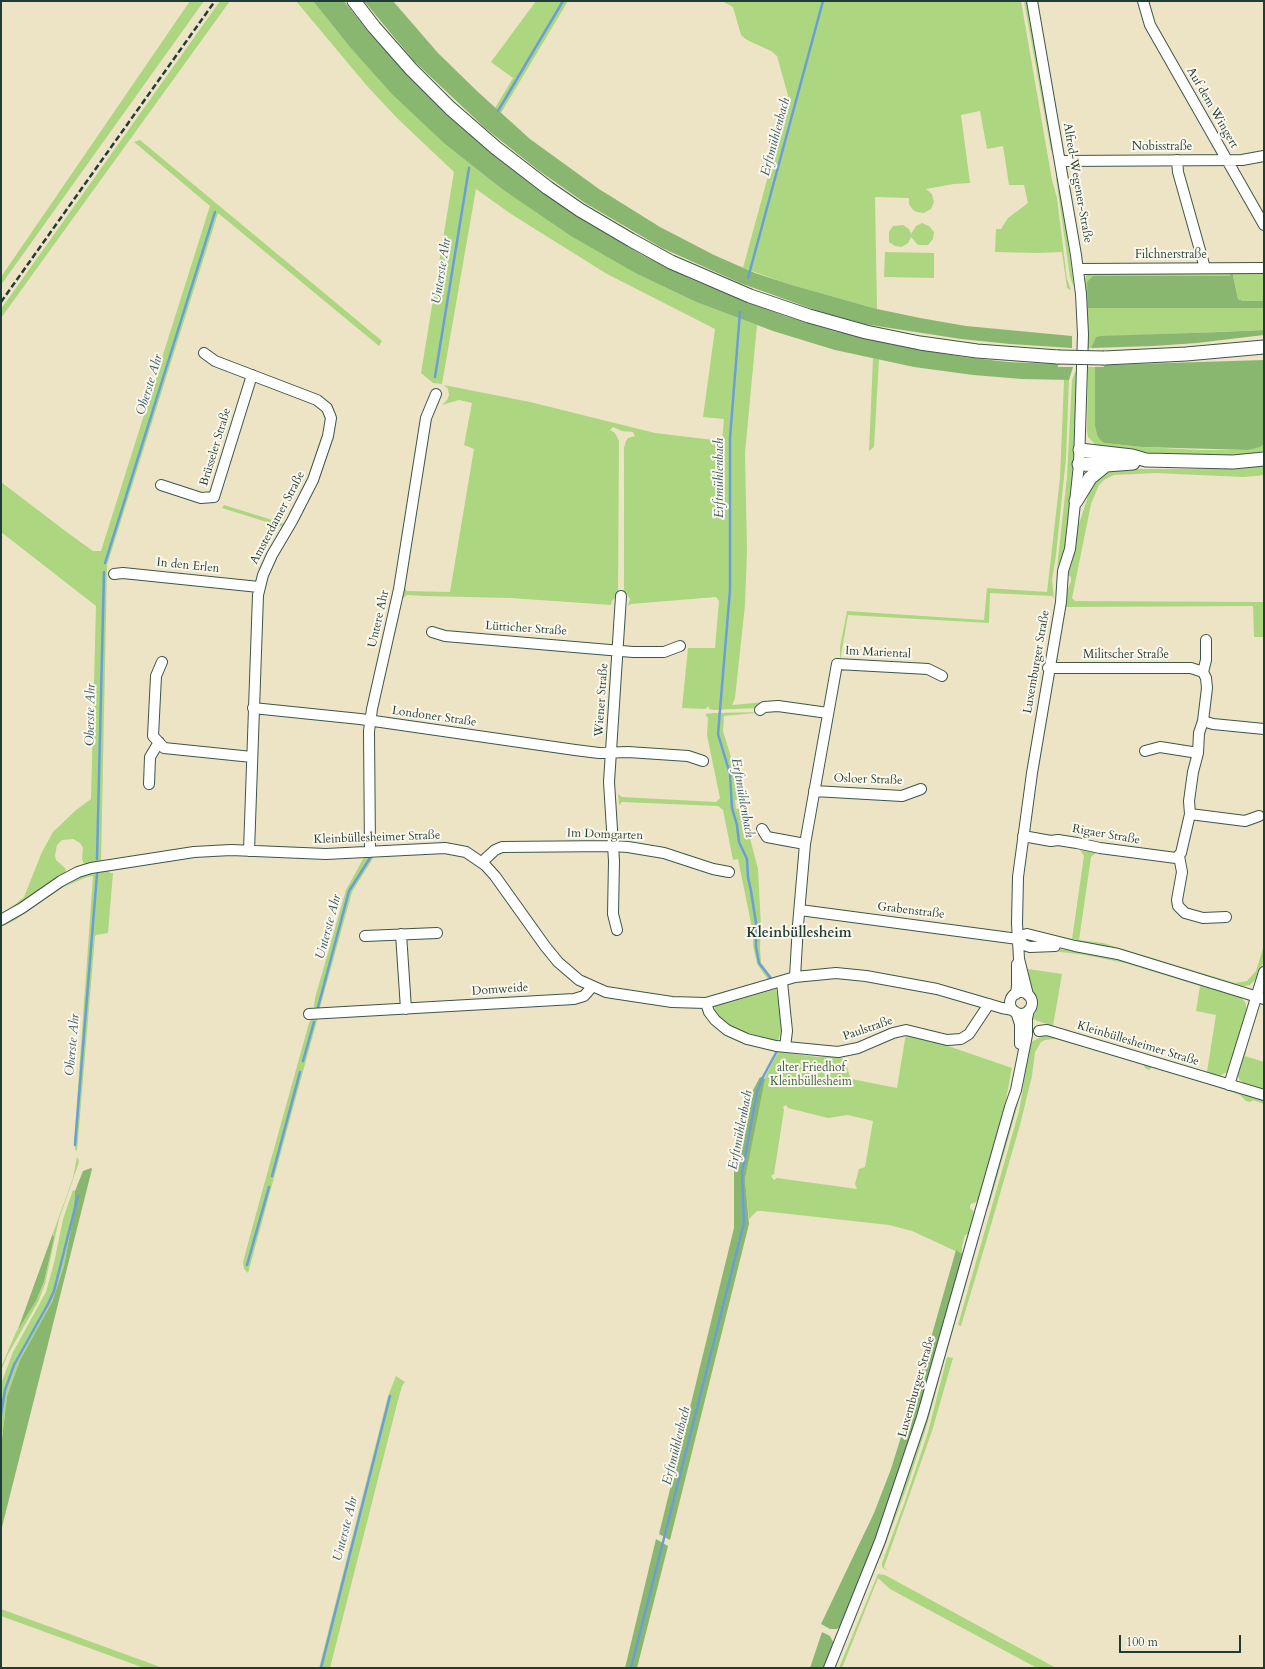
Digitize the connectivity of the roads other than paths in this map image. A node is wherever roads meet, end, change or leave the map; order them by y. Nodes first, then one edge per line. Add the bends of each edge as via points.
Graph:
1 (354, 1) edge
2 (1032, 1) edge
3 (1143, 1) edge
4 (1264, 156) edge
5 (1176, 160) junction
6 (1227, 160) junction
7 (1060, 161) junction
8 (1264, 225) edge
9 (1205, 268) junction
10 (1264, 268) edge
11 (1078, 269) junction
12 (1261, 349) edge
13 (204, 353) dead end
14 (1082, 371) joint
15 (252, 375) junction
16 (436, 394) dead end
17 (1080, 450) junction
18 (1264, 459) edge
19 (1146, 460) junction
20 (1079, 464) junction
21 (1106, 465) junction
22 (161, 485) dead end
23 (1076, 501) junction
24 (114, 574) dead end
25 (259, 587) junction
26 (621, 596) dead end
27 (432, 632) dead end
28 (1206, 640) dead end
29 (680, 646) dead end
30 (618, 650) junction
31 (162, 662) dead end
32 (1048, 668) junction
33 (1203, 672) junction
34 (942, 676) dead end
35 (253, 708) junction
36 (760, 710) dead end
37 (828, 713) junction
38 (370, 720) junction
39 (1203, 721) junction
40 (1264, 729) edge
41 (159, 742) junction
42 (1145, 751) dead end
43 (610, 753) junction
44 (1198, 754) junction
45 (252, 757) junction
46 (703, 761) dead end
47 (149, 784) dead end
48 (921, 789) dead end
49 (814, 791) junction
50 (1190, 814) junction
51 (1260, 816) dead end
52 (762, 830) dead end
53 (1023, 836) junction
54 (805, 844) junction
55 (613, 846) junction
56 (249, 851) junction
57 (370, 852) junction
58 (1180, 854) junction
59 (482, 862) junction
60 (729, 872) dead end
61 (800, 910) junction
62 (1226, 917) dead end
63 (1, 920) edge
64 (617, 930) dead end
65 (437, 933) dead end
66 (401, 934) junction
67 (365, 936) dead end
68 (1018, 939) junction
69 (1019, 959) junction
70 (1264, 972) edge
71 (795, 977) junction
72 (777, 983) junction
73 (592, 987) junction
74 (1028, 995) junction
75 (1260, 997) edge
76 (706, 1003) junction
77 (988, 1004) junction
78 (1014, 1004) junction
79 (406, 1009) junction
80 (1030, 1010) junction
81 (309, 1014) dead end
82 (1039, 1031) dead end
83 (781, 1047) junction
84 (1229, 1085) junction
85 (1264, 1096) edge
86 (1010, 1107) junction
87 (829, 1668) edge

1 - 12 main road, bridge via 411,69 450,108 548,188 631,240 677,265 732,289 782,308 866,332 977,351 1104,358
2 - 7 street, Alfred-Wegener-Straße
3 - 6 street, Auf dem Wingert via 1150,25
4 - 6 street, Nobisstraße
5 - 6 street, Nobisstraße
5 - 7 street, Nobisstraße
5 - 9 street
6 - 8 street, Auf dem Wingert
7 - 11 street, Alfred-Wegener-Straße
9 - 10 street, Filchnerstraße
9 - 11 street, Filchnerstraße
11 - 14 street, Alfred-Wegener-Straße via 1082,313
13 - 15 street, Amsterdamer Straße via 215,362
14 - 17 street, Luxemburger Straße
15 - 22 street, Brüsseler Straße via 214,497 201,498
15 - 25 street, Amsterdamer Straße via 317,400 327,408 331,418 328,436 313,480 272,555
16 - 38 street, Untere Ahr via 426,418 399,589
17 - 19 main road
17 - 20 street, Luxemburger Straße
18 - 19 main road via 1233,462
19 - 21 main road
20 - 21 main road
20 - 23 street, Luxemburger Straße
21 - 23 main road via 1090,478
23 - 32 street, Luxemburger Straße via 1070,549 1063,571 1061,602
24 - 25 street, In den Erlen
25 - 35 street, Amsterdamer Straße via 256,605
26 - 30 street, Wiener Straße
27 - 30 street, Lütticher Straße via 445,636
28 - 33 street
29 - 30 street, Wiener Straße via 664,652
30 - 43 street, Wiener Straße
31 - 41 street via 156,676 153,736
32 - 33 street, Militscher Straße via 1191,668
32 - 53 street, Luxemburger Straße
33 - 39 street via 1207,681
34 - 37 street, Im Mariental via 928,669 836,664
35 - 38 street, Londoner Straße
35 - 45 street, Amsterdamer Straße
36 - 37 street via 764,707 778,706
37 - 49 street, Im Mariental
38 - 43 street, Londoner Straße
38 - 57 street, Untere Ahr
39 - 40 street
39 - 44 street via 1199,733
41 - 45 street via 164,748
41 - 47 street via 150,757
42 - 44 street via 1160,746
43 - 46 street, Wiener Straße via 688,756
43 - 55 street, Wiener Straße via 609,788
44 - 50 street via 1189,801
45 - 56 street, Amsterdamer Straße
48 - 49 street, Osloer Straße via 902,796
49 - 54 street, Im Mariental
50 - 51 street via 1245,821
50 - 58 street
52 - 54 street via 767,837
53 - 58 street, Rigaer Straße via 1170,858
53 - 68 street, Luxemburger Straße via 1018,886
54 - 61 street, Im Mariental
55 - 59 street, Im Domgarten via 502,847
55 - 60 street, Im Domgarten via 664,853
55 - 64 street, Wiener Straße via 613,914
56 - 57 street, Kleinbüllesheimer Straße via 311,854
56 - 63 street, Kleinbüllesheimer Straße via 194,852 84,870 61,881
57 - 59 street, Kleinbüllesheimer Straße via 445,848 466,852
58 - 62 street via 1182,872 1176,903 1180,909 1203,918
59 - 73 street, Kleinbüllesheimer Straße via 495,876 552,956
61 - 68 street, Grabenstraße
61 - 71 street, Im Mariental
65 - 66 street
66 - 67 street
66 - 79 street
68 - 69 street, Luxemburger Straße
68 - 75 street, Grabenstraße via 1024,945 1030,946 1075,946 1124,956
69 - 74 street, Luxemburger Straße
69 - 78 street, Luxemburger Straße via 1016,966 1017,986
70 - 75 street
71 - 72 street, Kleinbüllesheimer Straße
71 - 77 street, Kleinbüllesheimer Straße via 836,973 866,976 937,989
72 - 76 street, Kleinbüllesheimer Straße
72 - 83 street via 786,1016
73 - 76 street, Kleinbüllesheimer Straße via 624,996
73 - 79 street, Domweide via 584,996 574,998
74 - 78 street via 1022,992
74 - 80 street, Luxemburger Straße via 1032,1002
75 - 84 street
76 - 83 street, Paulstraße via 712,1016 727,1030 747,1039
77 - 78 street, Kleinbüllesheimer Straße
77 - 83 street, Paulstraße via 969,1034 961,1039 947,1040 906,1030 849,1051
78 - 80 street via 1024,1013
78 - 86 street, Luxemburger Straße via 1020,1024 1020,1047
79 - 81 street, Domweide
80 - 86 street, Luxemburger Straße via 1020,1076
82 - 84 street, Kleinbüllesheimer Straße via 1047,1030
84 - 85 street, Kleinbüllesheimer Straße
86 - 87 street, Luxemburger Straße via 906,1467 878,1547

